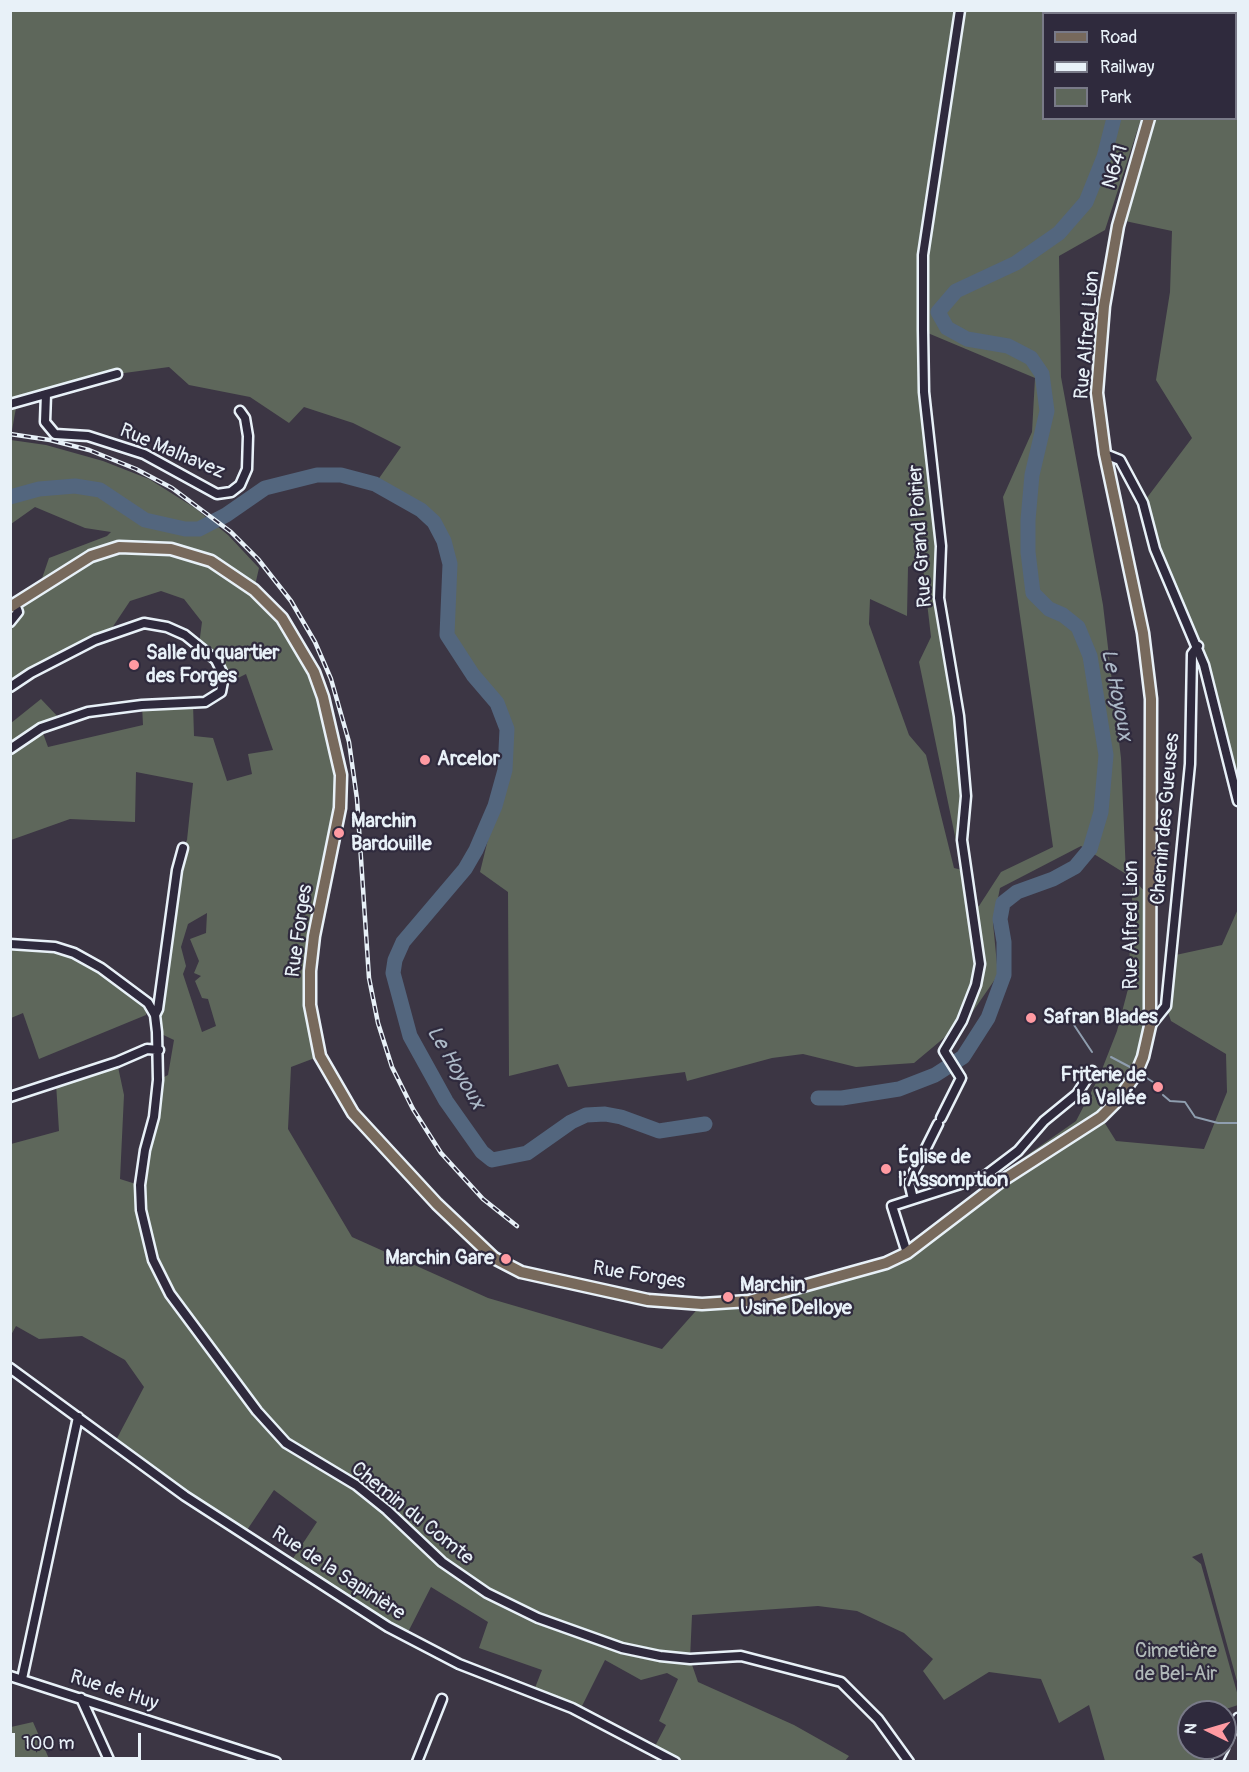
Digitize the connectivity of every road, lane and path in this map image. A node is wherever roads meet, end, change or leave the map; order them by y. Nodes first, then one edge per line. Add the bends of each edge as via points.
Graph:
1 (960, 10) edge
2 (1148, 120) edge
3 (1118, 226) joint
4 (117, 374) dead end
5 (46, 394) junction
6 (10, 404) edge
7 (240, 411) dead end
8 (1105, 454) junction
9 (13, 606) edge
10 (10, 622) edge
11 (1198, 646) junction
12 (10, 687) edge
13 (10, 749) edge
14 (1239, 801) edge
15 (183, 848) dead end
16 (10, 944) edge
17 (155, 1015) junction
18 (1150, 1026) junction
19 (159, 1050) junction
20 (1092, 1071) dead end
21 (10, 1097) edge
22 (913, 1199) junction
23 (908, 1253) junction
24 (10, 1368) edge
25 (78, 1417) junction
26 (10, 1676) edge
27 (22, 1679) junction
28 (81, 1698) junction
29 (442, 1699) dead end
30 (110, 1761) edge
31 (276, 1761) edge
32 (417, 1761) edge
33 (675, 1761) edge
34 (909, 1761) edge

1 - 22 street, Rue Grand Poirier via 923,255 924,392 941,546 939,598 959,716 966,796 962,840 980,964 962,1021 944,1051 961,1078 909,1182
2 - 3 main road, N641 / N641
3 - 8 main road, Rue Alfred Lion / N641 via 1104,306 1097,393
4 - 5 street
5 - 6 street
5 - 7 street, Rue Malhavez via 45,422 55,434 88,436 144,454 217,494 231,492 240,485 247,469 248,436
8 - 11 street via 1120,459 1143,503 1155,549
8 - 18 main road, Rue Alfred Lion / N641 via 1143,633 1151,699
9 - 10 street via 18,612
9 - 23 main road, Rue Forges / N641 via 91,556 119,547 171,549 211,561 254,590 282,618 320,689 341,775 340,808 310,971 310,1005 320,1056 353,1113 437,1204 494,1258 521,1272 648,1300 702,1304 749,1300 886,1263
11 - 14 street
11 - 18 street, Chemin des Gueuses via 1192,654 1190,764 1166,1006
12 - 13 street via 95,640 144,623 185,635 216,660 224,676 221,692 205,702 88,712 41,728
15 - 17 street, Chemin du Comte
16 - 17 street via 55,946 74,952 131,988
17 - 19 street, Chemin du Comte
18 - 23 main road, Rue Alfred Lion / N641 via 1136,1074 1101,1117 1000,1182
19 - 21 street via 147,1049
19 - 34 street, Chemin du Comte via 154,1117 140,1185 141,1210 153,1260 170,1294 257,1411 286,1443 356,1485 442,1562 487,1593 537,1618 622,1648 690,1659 741,1656 841,1682 878,1719
20 - 22 street via 1077,1094 1044,1120 1018,1151 985,1176
22 - 23 street via 892,1206
24 - 25 street, Rue de la Sapinière
25 - 27 street
25 - 33 street, Rue de la Sapinière via 185,1496 388,1627 459,1664 572,1708
26 - 27 street, Rue de Huy
27 - 28 street, Rue de Huy
28 - 30 street
28 - 31 street, Rue de Huy
29 - 32 street

